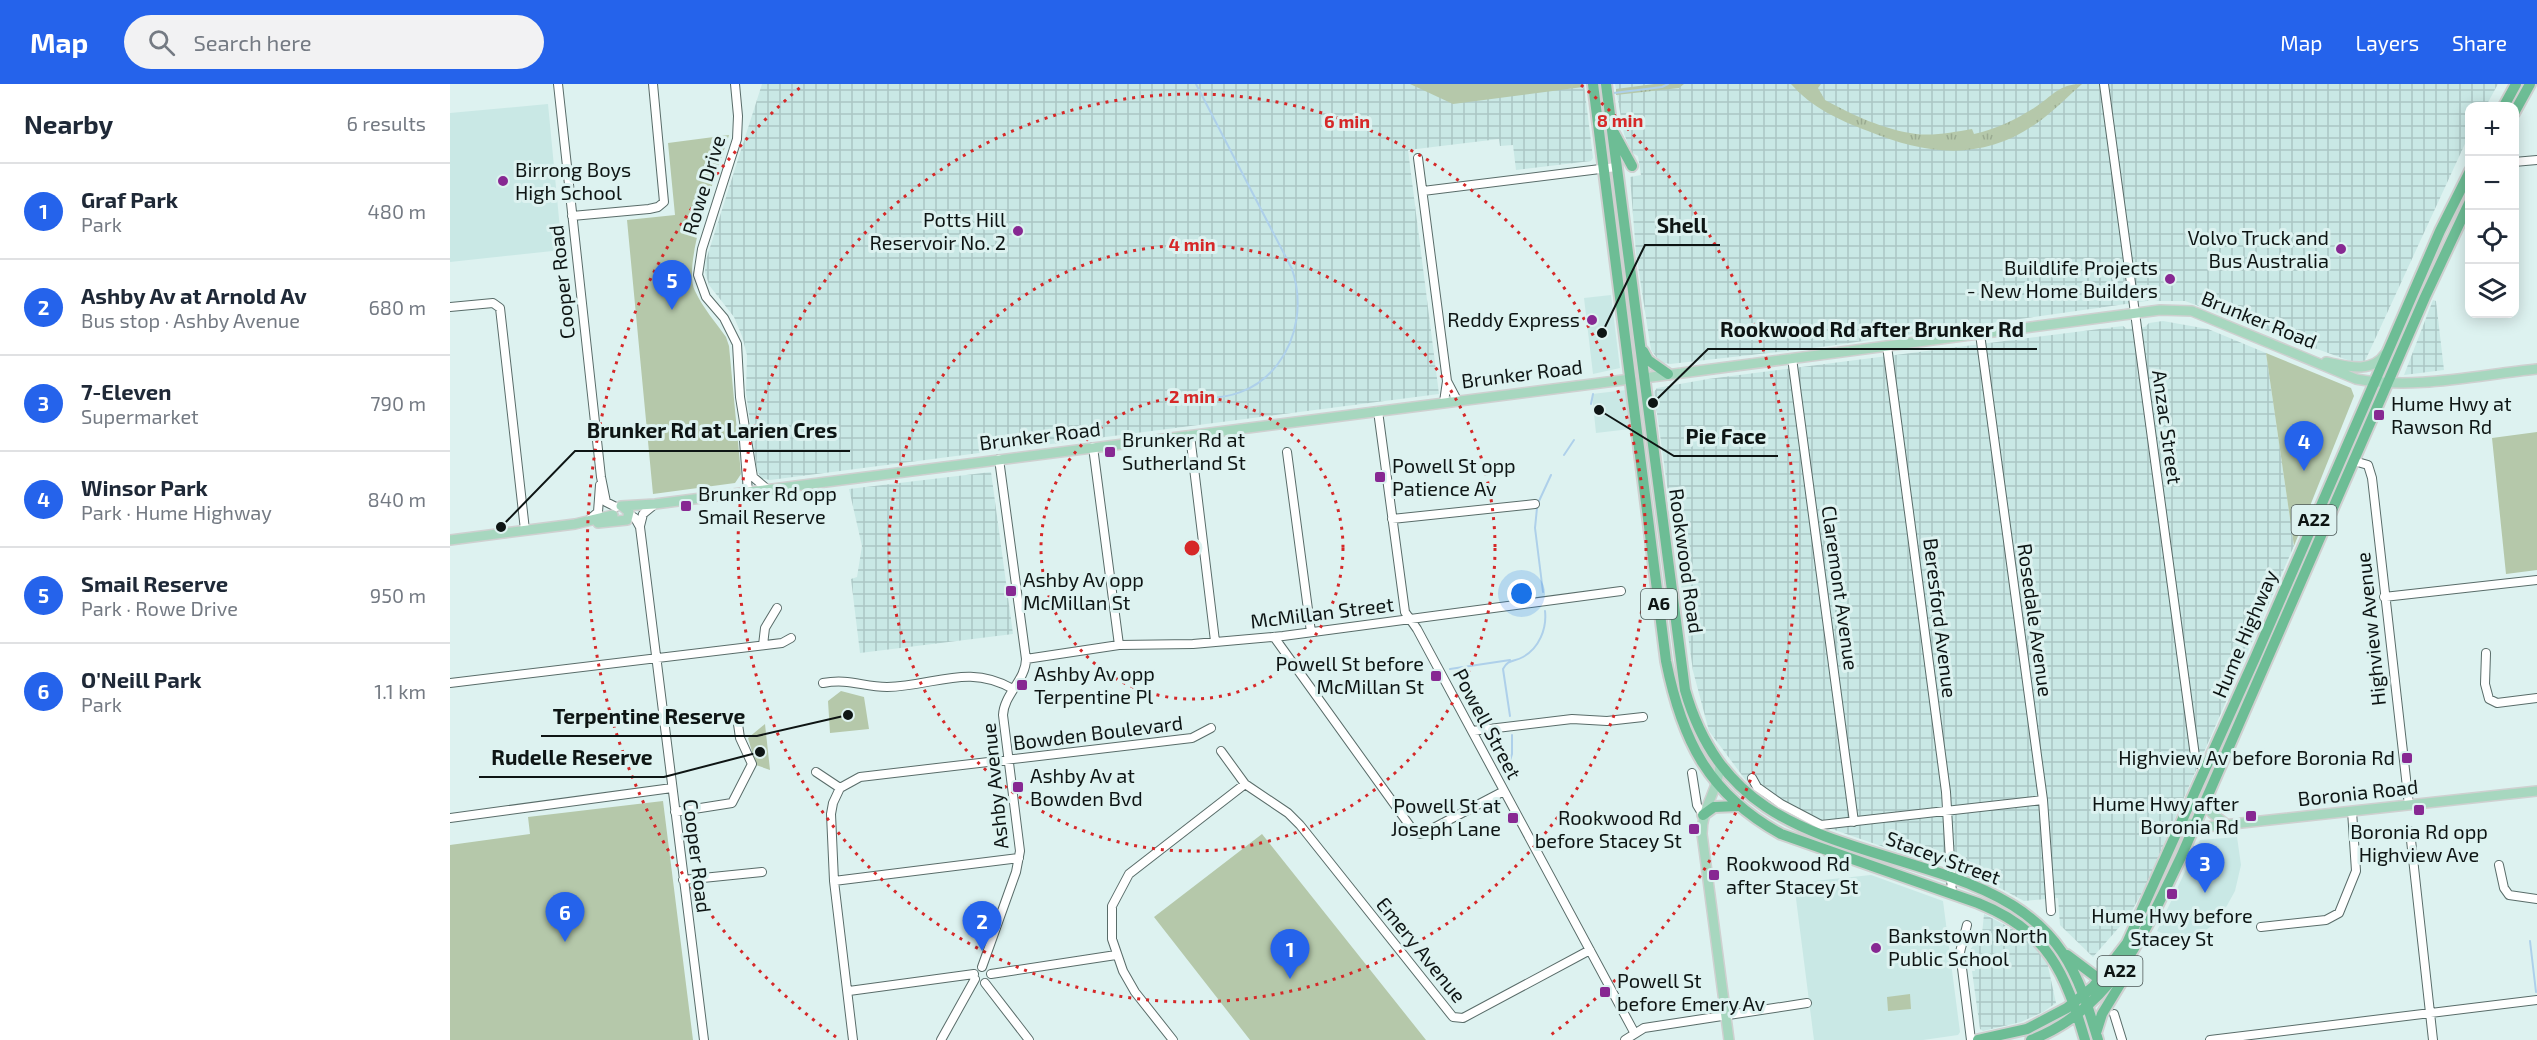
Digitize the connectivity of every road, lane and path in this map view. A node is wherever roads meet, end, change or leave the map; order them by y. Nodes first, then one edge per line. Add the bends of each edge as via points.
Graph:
1 (558, 84) edge
2 (653, 84) edge
3 (735, 84) edge
4 (1593, 84) edge
5 (1606, 84) edge
6 (2104, 84) edge
7 (2516, 84) edge
8 (2530, 84) edge
9 (2506, 102) edge
10 (2519, 104) edge
11 (1612, 130) junction
12 (1418, 158) dead end
13 (2537, 160) edge
14 (2519, 162) edge
15 (1632, 166) dead end
16 (1616, 167) junction
17 (1604, 169) junction
18 (2465, 180) edge
19 (1423, 191) junction
20 (2465, 210) edge
21 (572, 216) junction
22 (450, 307) edge
23 (2134, 314) junction
24 (1980, 334) junction
25 (1640, 345) junction
26 (1887, 346) junction
27 (2386, 353) junction
28 (1792, 358) junction
29 (2306, 358) junction
30 (2537, 369) edge
31 (1668, 374) junction
32 (1644, 378) junction
33 (1631, 379) junction
34 (1447, 381) junction
35 (2374, 382) junction
36 (2388, 383) junction
37 (1457, 400) junction
38 (1444, 402) junction
39 (1378, 411) junction
40 (743, 427) junction
41 (1190, 435) junction
42 (1093, 447) junction
43 (1287, 452) dead end
44 (999, 459) junction
45 (2354, 461) junction
46 (601, 477) junction
47 (767, 489) junction
48 (748, 492) junction
49 (1535, 504) dead end
50 (652, 505) junction
51 (616, 510) junction
52 (627, 518) junction
53 (1392, 519) junction
54 (575, 524) junction
55 (525, 530) junction
56 (639, 530) junction
57 (450, 540) edge
58 (2537, 580) edge
59 (1621, 591) dead end
60 (2384, 597) junction
61 (777, 608) dead end
62 (1409, 620) junction
63 (1311, 632) junction
64 (1274, 637) junction
65 (791, 638) dead end
66 (1215, 641) junction
67 (763, 645) junction
68 (1119, 645) junction
69 (2486, 653) dead end
70 (655, 657) junction
71 (1026, 659) junction
72 (823, 683) dead end
73 (450, 684) edge
74 (1013, 689) junction
75 (2537, 698) edge
76 (1643, 717) dead end
77 (738, 724) dead end
78 (1211, 728) dead end
79 (1472, 731) junction
80 (1221, 751) dead end
81 (1010, 760) junction
82 (1720, 766) junction
83 (2206, 769) junction
84 (816, 772) dead end
85 (1692, 773) dead end
86 (1752, 777) dead end
87 (1245, 784) junction
88 (1716, 785) junction
89 (672, 788) junction
90 (840, 788) junction
91 (1504, 791) junction
92 (2537, 791) edge
93 (2208, 796) junction
94 (2043, 800) junction
95 (2409, 805) junction
96 (1738, 806) junction
97 (1947, 811) junction
98 (2352, 811) junction
99 (675, 812) junction
100 (1703, 815) junction
101 (450, 818) edge
102 (1854, 822) junction
103 (2182, 822) junction
104 (2227, 825) junction
105 (2194, 826) junction
106 (2410, 831) dead end
107 (1020, 858) junction
108 (2499, 865) dead end
109 (762, 872) dead end
110 (1950, 876) junction
111 (683, 880) junction
112 (834, 881) junction
113 (1952, 894) junction
114 (2509, 895) junction
115 (2537, 899) edge
116 (2504, 904) dead end
117 (2051, 911) dead end
118 (1967, 926) dead end
119 (2261, 927) dead end
120 (2146, 929) junction
121 (1590, 950) junction
122 (2062, 951) junction
123 (1116, 955) junction
124 (982, 967) junction
125 (991, 974) junction
126 (975, 977) junction
127 (2099, 979) junction
128 (985, 983) junction
129 (849, 991) junction
130 (2084, 995) junction
131 (2537, 1000) edge
132 (1808, 1003) dead end
133 (2074, 1003) junction
134 (2088, 1007) junction
135 (2430, 1013) junction
136 (2114, 1014) dead end
137 (1725, 1015) junction
138 (2078, 1015) junction
139 (1634, 1032) junction
140 (2097, 1037) edge
141 (704, 1040) edge
142 (853, 1040) edge
143 (942, 1040) edge
144 (1029, 1040) edge
145 (1173, 1040) edge
146 (1625, 1040) edge
147 (1729, 1040) edge
148 (1971, 1040) edge
149 (1978, 1040) edge
150 (2031, 1040) edge
151 (2085, 1040) edge
152 (2122, 1040) edge
153 (2210, 1040) edge
154 (2433, 1040) edge

1 - 21 street, Cooper Road
2 - 21 street via 664,202 658,207
3 - 40 street, Rowe Drive via 736,139 698,268 703,290 729,326 736,344
4 - 17 highway, Rookwood Road / A6
5 - 11 highway, Rookwood Road / A6
6 - 23 street, Anzac Street
7 - 9 highway
8 - 10 highway
11 - 15 highway
11 - 16 highway, Rookwood Road / A6
12 - 19 street
13 - 14 street
16 - 17 street
16 - 25 highway, Rookwood Road / A6
17 - 19 street
17 - 33 highway, Rookwood Road / A6
18 - 27 highway, Hume Highway / A22
19 - 34 street
20 - 36 highway, Hume Highway / A22
21 - 46 street, Cooper Road
22 - 55 street via 490,303 500,308
23 - 24 main road, Brunker Road
23 - 29 main road, Brunker Road via 2192,311
23 - 83 street, Anzac Street via 2195,756
24 - 26 main road, Brunker Road
24 - 94 street, Rosedale Avenue
25 - 31 highway via 1648,360
25 - 32 highway, Rookwood Road / A6
26 - 28 main road, Brunker Road
26 - 97 street, Beresford Avenue
27 - 29 main road via 2374,365 2365,367
27 - 35 highway, Hume Highway / A22
28 - 31 main road, Brunker Road
28 - 102 street, Claremont Avenue
29 - 35 main road, Brunker Road via 2356,379
30 - 36 main road, Brunker Road
31 - 32 main road, Brunker Road
32 - 33 highway, Brunker Road
32 - 82 highway, Rookwood Road / A6 via 1685,690 1702,739
33 - 37 main road, Brunker Road
33 - 88 highway, Rookwood Road / A6 via 1672,690 1689,743
34 - 37 street
34 - 38 street
35 - 36 main road, Brunker Road
35 - 83 highway, Hume Highway / A22
36 - 45 highway, Hume Highway / A22
37 - 38 main road, Brunker Road
38 - 39 main road, Brunker Road
39 - 41 main road, Brunker Road
39 - 53 street, Powell Street
40 - 47 street, Rowe Drive via 753,477
40 - 48 street, Rowe Drive
41 - 42 main road, Brunker Road
41 - 66 street
42 - 44 main road, Brunker Road
42 - 68 street
43 - 63 street
44 - 47 main road, Brunker Road
44 - 71 street
45 - 60 street, Highview Avenue via 2368,465 2372,478
45 - 93 highway, Hume Highway / A22
46 - 51 street via 602,503
46 - 54 street via 597,515
47 - 48 main road, Brunker Road
48 - 50 main road, Brunker Road
49 - 53 street
50 - 51 main road, Brunker Road
50 - 52 main road, Brunker Road
50 - 56 street via 643,514
51 - 52 main road
51 - 52 main road via 627,508
51 - 54 main road, Brunker Road
52 - 54 main road, Brunker Road
52 - 56 street, Cooper Road via 635,518
53 - 62 street, Powell Street via 1403,606
54 - 55 main road, Brunker Road
55 - 57 main road, Brunker Road
56 - 70 street, Cooper Road
58 - 60 street
59 - 62 street, McMillan Street
60 - 95 street, Highview Avenue
61 - 67 street via 765,628
62 - 63 street, McMillan Street
62 - 79 street, Powell Street via 1417,628
63 - 64 street, McMillan Street
64 - 66 street, McMillan Street
64 - 91 street via 1415,833 1422,834
65 - 67 street
66 - 68 street, McMillan Street
67 - 70 street
68 - 71 street, McMillan Street
69 - 75 street via 2486,702
70 - 73 street
70 - 89 street, Cooper Road
71 - 74 street, Ashby Avenue via 1025,670
72 - 74 street via 842,680 888,687 984,676
74 - 81 street, Ashby Avenue via 1004,707
76 - 79 street via 1607,721 1572,718
77 - 99 street via 752,764 732,803
78 - 81 street, Bowden Boulevard via 1192,738
79 - 91 street, Powell Street
80 - 87 street
81 - 90 street, Bowden Boulevard via 860,777
81 - 107 street, Ashby Avenue
82 - 88 main road
82 - 110 highway, Stacey Street / A6 via 1738,786 1789,821
83 - 103 highway, Hume Highway / A22
84 - 90 street
85 - 100 street via 1697,805
86 - 102 street via 1757,787 1781,804 1821,825
87 - 121 street, Emery Avenue via 1288,813 1453,1017 1463,1018
87 - 123 street via 1129,874 1112,906 1110,922
88 - 96 highway, Stacey Street / A6
88 - 100 main road
89 - 99 street, Cooper Road
89 - 101 street
90 - 112 street via 831,814
91 - 121 street, Powell Street
92 - 95 main road, Boronia Road
93 - 104 main road via 2212,813
93 - 105 highway, Hume Highway / A22
94 - 97 street
94 - 117 street, Rosedale Avenue
95 - 98 main road, Boronia Road
96 - 100 highway via 1714,807
96 - 113 highway, Stacey Street / A6 via 1790,838
97 - 102 street
97 - 110 street, Beresford Avenue
98 - 104 main road, Boronia Road
98 - 119 street via 2356,871 2339,913 2326,920
99 - 111 street, Cooper Road
100 - 137 main road
103 - 105 main road, Boronia Road
103 - 127 highway, Hume Highway / A22 via 2132,934
104 - 105 main road, Boronia Road
105 - 120 highway, Hume Highway / A22
106 - 135 street
107 - 112 street
107 - 124 street, Ashby Avenue
108 - 114 street
109 - 111 street
110 - 113 street, Beresford Avenue
110 - 122 highway, Stacey Street / A6 via 2014,905
111 - 141 street, Cooper Road
112 - 129 street
113 - 133 highway, Stacey Street / A6 via 2001,913 2040,942 2061,971
114 - 115 street
114 - 116 street
118 - 148 street via 1960,952
120 - 134 highway, Hume Highway / A22 via 2118,973
120 - 140 highway via 2131,966 2102,1014
121 - 139 street, Powell Street
122 - 127 highway
122 - 130 highway, Stacey Street / A6
123 - 125 street
123 - 145 street via 1136,992
124 - 125 street
124 - 126 street
125 - 128 street
126 - 128 street
126 - 129 street
126 - 143 street
127 - 130 highway, Hume Highway / A22
128 - 144 street
129 - 142 street
130 - 133 highway, Hume Highway / A22
130 - 134 highway, Stacey Street / A6
131 - 135 street
132 - 137 street
133 - 138 highway, Stacey Street / A6
133 - 149 highway, Hume Highway / A22 via 2027,1029
134 - 138 highway, Hume Highway / A22
134 - 140 highway, Stacey Street / A6
135 - 153 street
135 - 154 street
136 - 152 street
137 - 139 street
137 - 147 main road
138 - 150 highway, Hume Highway / A22
138 - 151 highway, Stacey Street / A6
139 - 146 street

